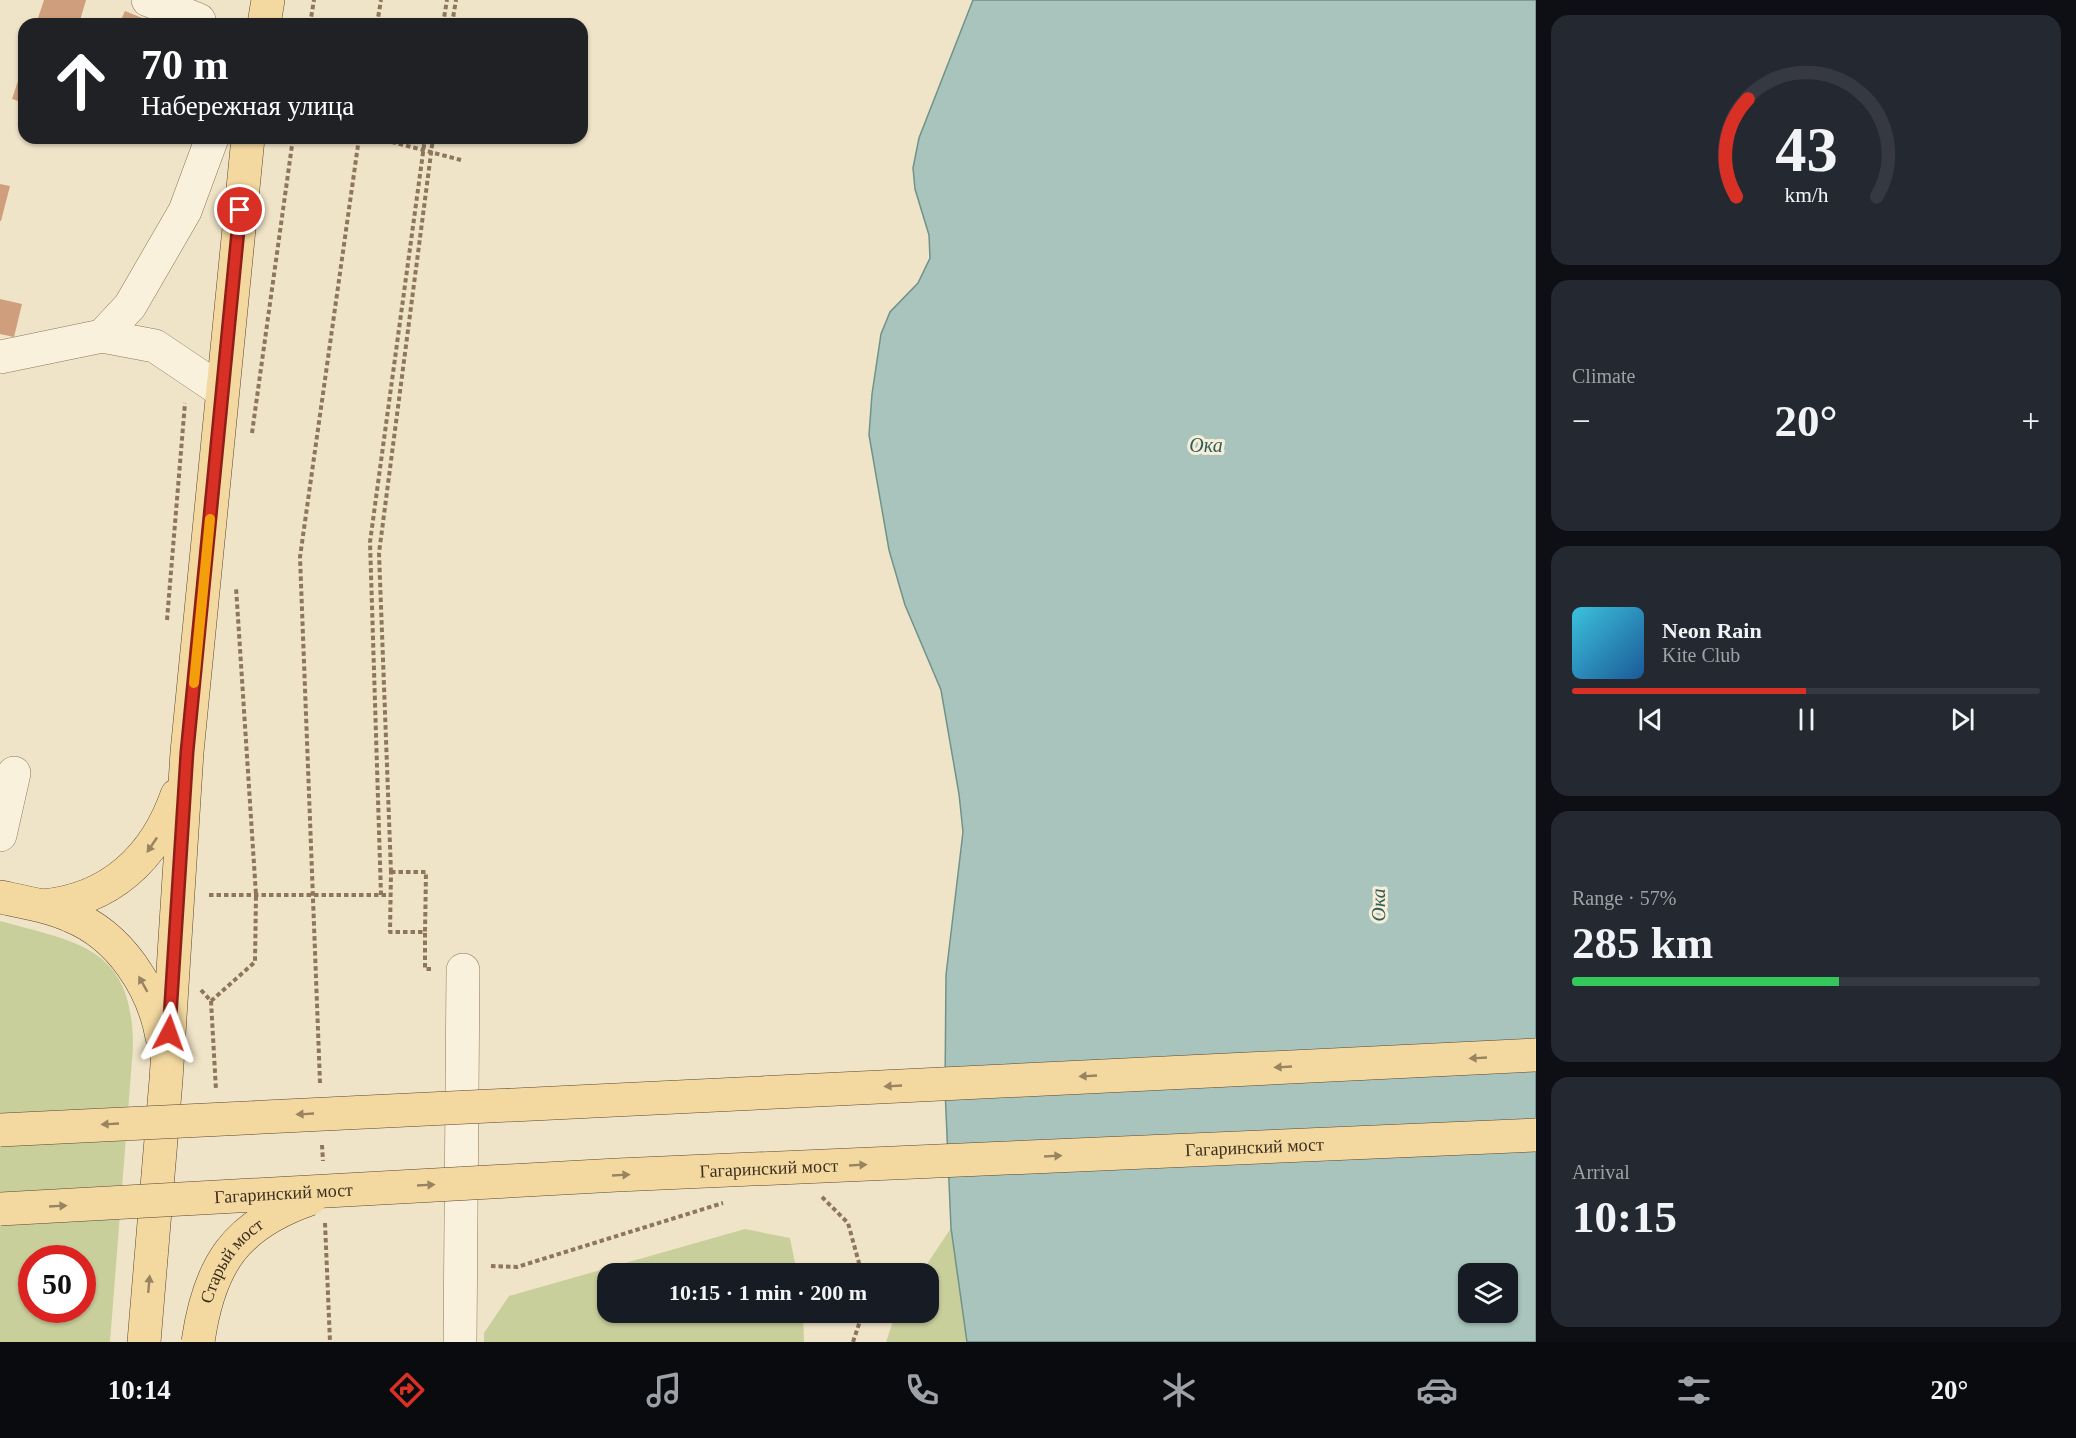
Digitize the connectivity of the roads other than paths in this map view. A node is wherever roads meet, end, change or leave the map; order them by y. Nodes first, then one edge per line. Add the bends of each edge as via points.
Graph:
1 (148, 0) edge
2 (268, 0) edge
3 (194, 18) edge
4 (265, 18) edge
5 (210, 144) edge
6 (239, 144) edge
7 (102, 336) junction
8 (0, 357) edge
9 (222, 391) junction
10 (187, 752) junction
11 (14, 773) dead end
12 (0, 835) edge
13 (0, 897) edge
14 (42, 906) junction
15 (463, 970) dead end
16 (1536, 1055) edge
17 (166, 1080) junction
18 (0, 1130) edge
19 (1536, 1135) edge
20 (368, 1188) junction
21 (0, 1209) edge
22 (144, 1342) edge
23 (198, 1342) edge
24 (460, 1342) edge

1 - 3 street
2 - 4 main road
5 - 7 street via 186,211 130,306
6 - 9 main road
7 - 8 street
7 - 9 street via 155,346
9 - 10 main road
10 -> 14 main road via 177,796 148,853 130,872 82,899
10 - 17 main road
11 - 12 street
13 - 14 main road
17 -> 14 main road via 160,1028 147,991 129,962 93,928 73,916
15 - 24 street
16 -> 18 main road, bridge
22 -> 17 main road
20 -> 19 main road, Гагаринский мост, bridge
21 -> 20 main road, Гагаринский мост, bridge
20 - 23 main road, Старый мост, bridge via 288,1207 244,1233 218,1266 208,1289

